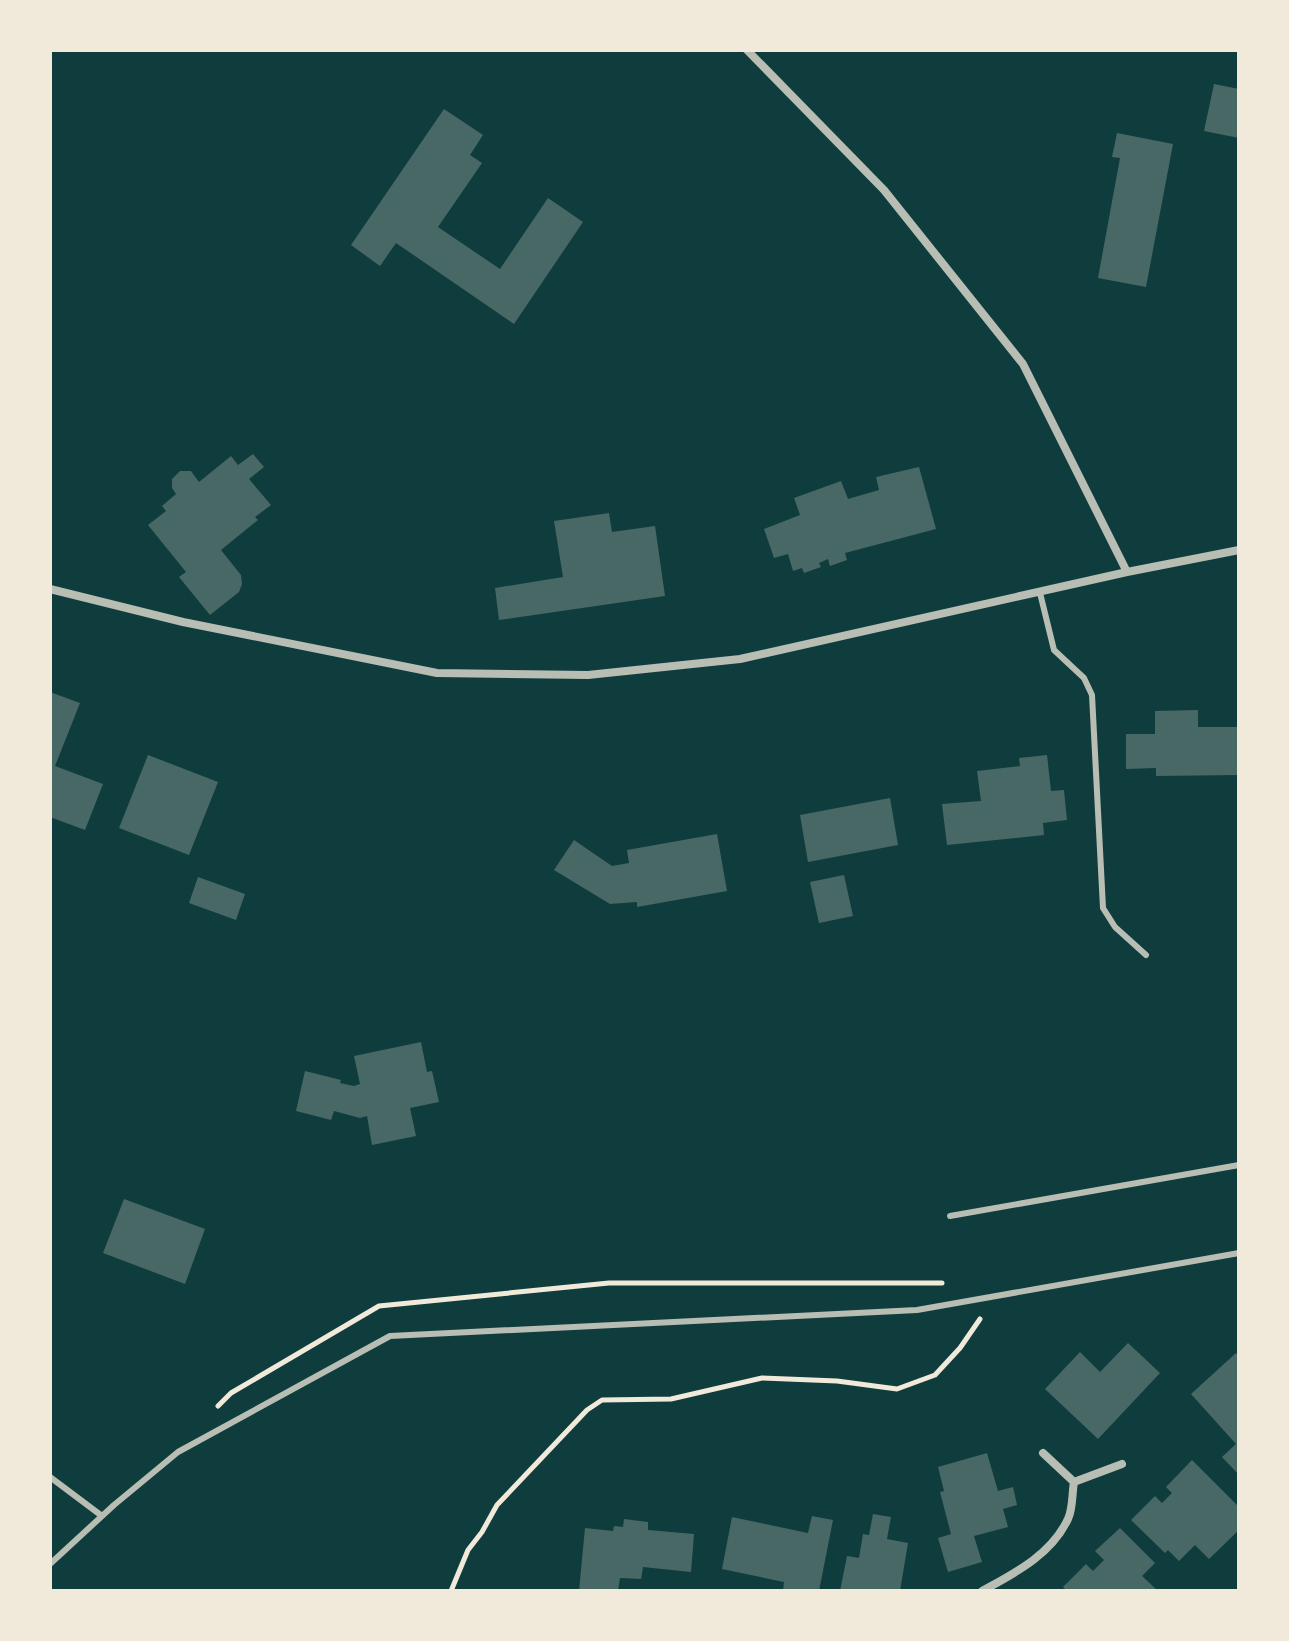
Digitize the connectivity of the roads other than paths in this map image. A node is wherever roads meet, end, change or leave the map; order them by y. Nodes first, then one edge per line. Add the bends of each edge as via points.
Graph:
1 (747, 50) edge
2 (1239, 550) edge
3 (1127, 572) junction
4 (50, 589) edge
5 (1040, 593) junction
6 (1146, 955) dead end
7 (1239, 1165) edge
8 (950, 1216) dead end
9 (1239, 1253) edge
10 (1043, 1453) dead end
11 (1122, 1464) dead end
12 (50, 1477) edge
13 (1074, 1482) junction
14 (102, 1516) junction
15 (50, 1564) edge
16 (982, 1591) edge

1 - 3 street via 884,190 1023,364
2 - 3 street
3 - 5 street
4 - 5 street via 183,622 437,673 588,675 740,659
5 - 6 lane via 1054,650 1084,678 1092,695 1103,908
7 - 8 lane
9 - 14 lane via 917,1310 390,1336 178,1452
10 - 13 street
11 - 13 street
12 - 14 lane
13 - 16 street via 1069,1518 1048,1546 1025,1568
14 - 15 lane

